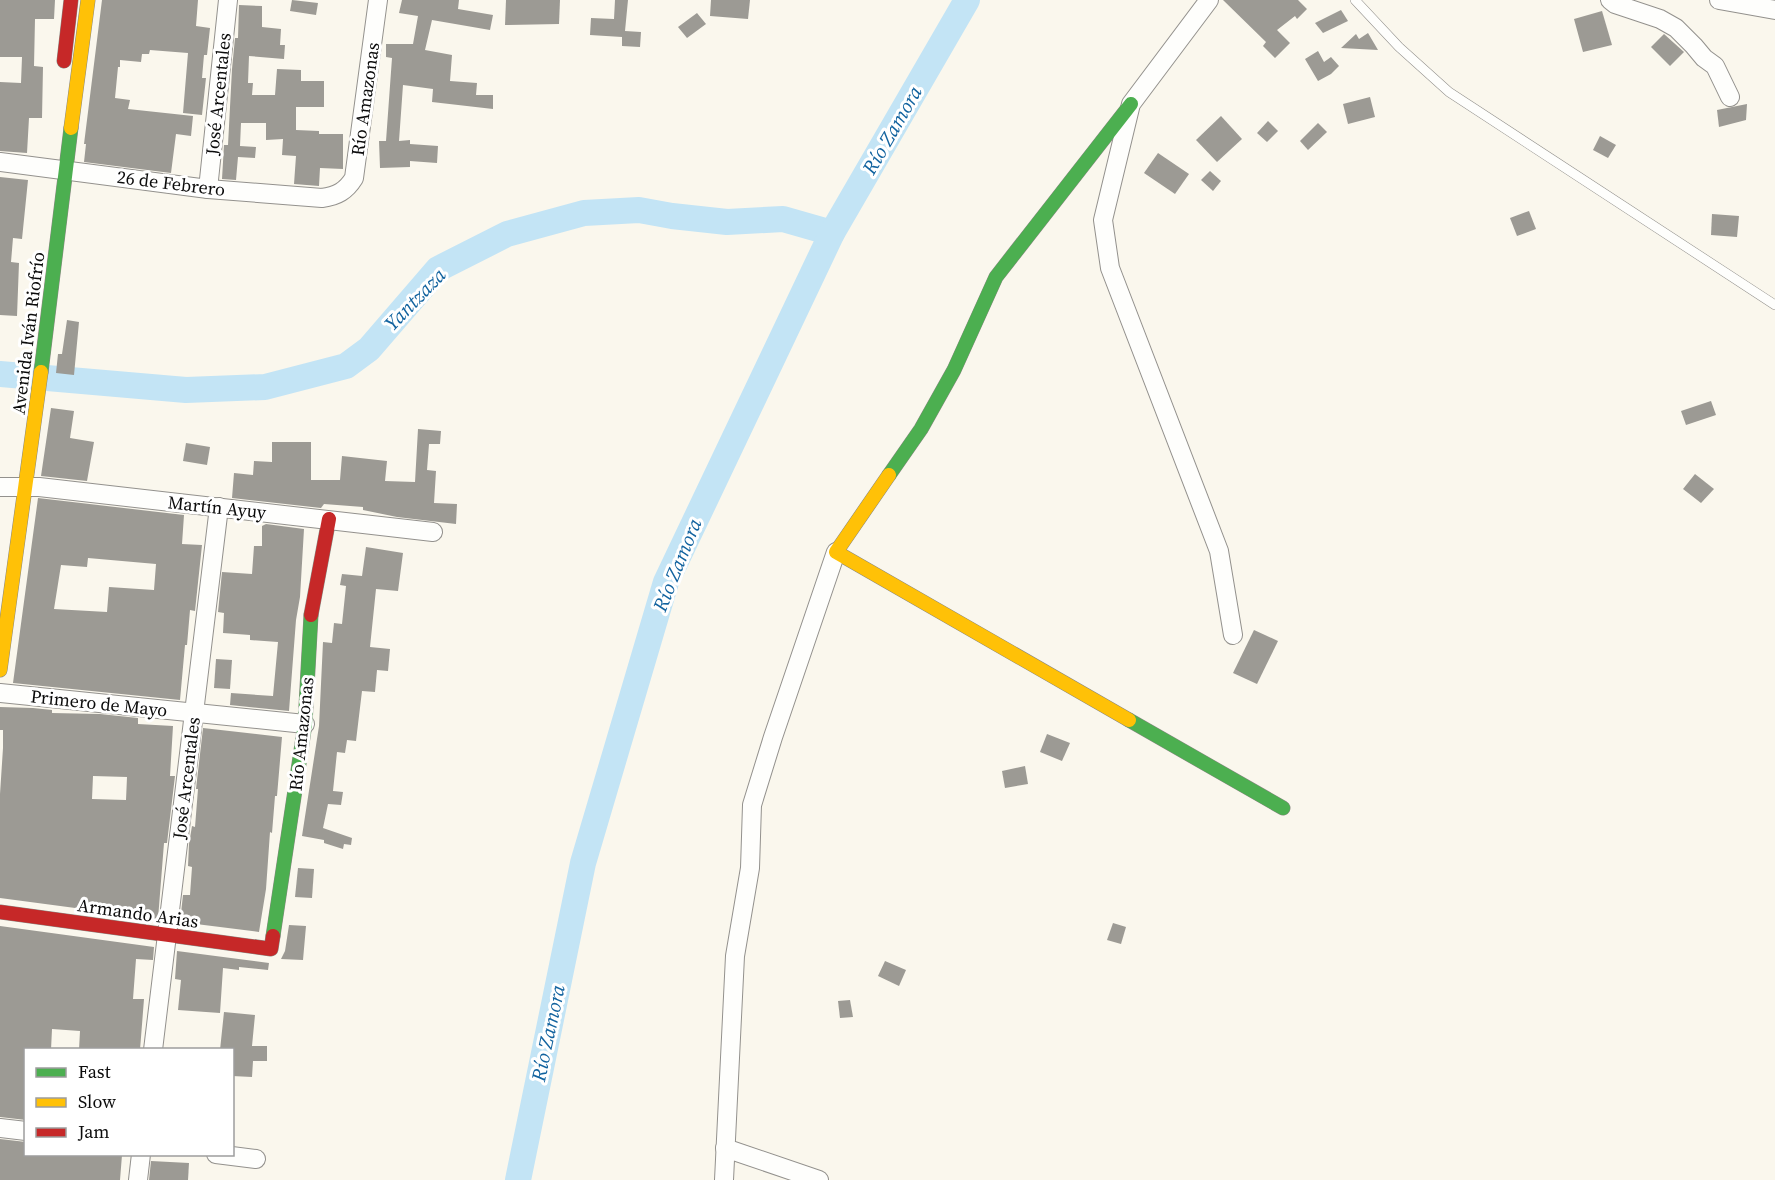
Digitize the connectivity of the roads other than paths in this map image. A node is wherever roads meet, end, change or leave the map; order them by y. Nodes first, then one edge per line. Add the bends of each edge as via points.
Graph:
1 (71, 0) edge
2 (88, 0) edge
3 (228, 0) edge
4 (378, 0) edge
5 (1209, 0) edge
6 (1355, 0) edge
7 (1610, 0) edge
8 (1719, 0) edge
9 (1775, 10) edge
10 (62, 78) dead end
11 (1730, 97) dead end
12 (1131, 104) junction
13 (0, 162) edge
14 (55, 168) junction
15 (208, 189) junction
16 (341, 193) joint
17 (1775, 305) edge
18 (34, 320) dead end
19 (28, 425) junction
20 (13, 487) edge
21 (219, 507) junction
22 (329, 519) junction
23 (433, 532) dead end
24 (836, 552) junction
25 (0, 594) edge
26 (1233, 635) dead end
27 (0, 670) edge
28 (0, 693) edge
29 (194, 713) junction
30 (305, 724) junction
31 (1283, 808) dead end
32 (0, 912) edge
33 (167, 936) junction
34 (271, 949) joint
35 (153, 1048) edge
36 (0, 1128) edge
37 (24, 1131) edge
38 (725, 1148) junction
39 (141, 1156) edge
40 (224, 1156) edge
41 (256, 1160) dead end
42 (138, 1180) edge
43 (724, 1180) edge
44 (819, 1180) edge

1 - 10 street
2 - 14 street, Avenida Iván Riofrío
3 - 15 street, José Arcentales
4 - 16 street, Río Amazonas via 354,178
5 - 12 street
6 - 17 lane via 1449,92
7 - 11 street via 1676,28 1715,66
8 - 9 street
12 - 24 street via 996,277 954,370 921,429
12 - 26 street via 1103,220 1110,268 1219,551
13 - 14 street, 26 de Febrero
14 - 15 street, 26 de Febrero
14 - 19 street, Avenida Iván Riofrío via 48,325
15 - 16 street, 26 de Febrero via 322,198
18 - 19 street, Avenida Iván Riofrío
19 - 20 street, Avenida Iván Riofrío
20 - 21 street, Martín Ayuy
20 - 25 street, Avenida Iván Riofrío
20 - 27 street, Avenida Iván Riofrío
21 - 22 street, Martín Ayuy
21 - 29 street, José Arcentales
22 - 23 street, Martín Ayuy
22 - 30 street, Río Amazonas via 310,621
24 - 31 street
24 - 38 street via 752,805 750,867 735,956
28 - 29 street, Primero de Mayo
29 - 30 street, Primero de Mayo
29 - 33 street, José Arcentales
30 - 34 street, Río Amazonas
32 - 33 street, Armando Arias
33 - 34 street, Armando Arias
33 - 35 street, José Arcentales
36 - 37 street
38 - 43 street
38 - 44 street
39 - 42 street
40 - 41 street

